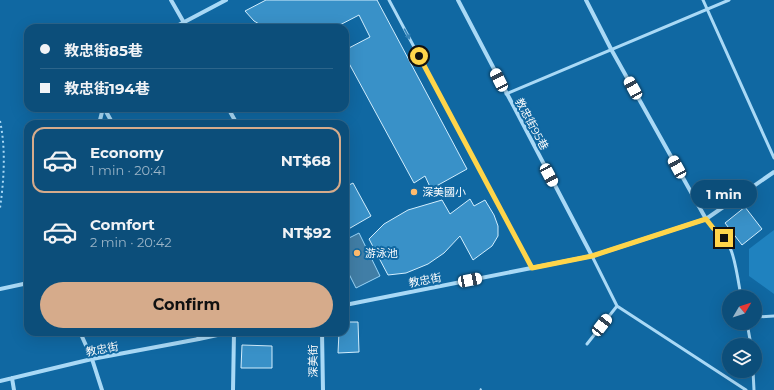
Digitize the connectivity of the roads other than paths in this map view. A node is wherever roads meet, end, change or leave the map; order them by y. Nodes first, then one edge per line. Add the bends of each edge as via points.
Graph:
1 (171, 0) edge
2 (226, 0) edge
3 (389, 0) edge
4 (458, 0) edge
5 (586, 0) edge
6 (704, 0) edge
7 (729, 0) edge
8 (708, 9) junction
9 (184, 23) joint
10 (612, 50) junction
11 (506, 94) junction
12 (774, 158) edge
13 (774, 172) edge
14 (706, 219) junction
15 (592, 256) junction
16 (532, 268) junction
17 (24, 283) edge
18 (0, 289) edge
19 (740, 290) edge
20 (349, 304) edge
21 (617, 306) junction
22 (774, 316) edge
23 (762, 317) edge
24 (82, 336) edge
25 (198, 336) edge
26 (213, 336) edge
27 (232, 336) edge
28 (322, 336) edge
29 (199, 339) junction
30 (587, 344) dead end
31 (92, 359) junction
32 (12, 378) junction
33 (753, 378) edge
34 (0, 381) edge
35 (14, 390) edge
36 (102, 390) edge
37 (233, 390) edge
38 (323, 390) edge
39 (746, 390) edge
40 (754, 390) edge

1 - 9 street
2 - 9 street
3 -> 16 lane
4 - 11 street, 教忠街95巷
5 - 10 street
6 - 8 lane
7 - 8 lane
8 - 10 lane
8 - 12 lane
10 - 11 lane
10 - 14 street
11 - 15 street, 教忠街95巷
13 - 14 street, 教忠街
14 - 15 street, 教忠街
14 - 19 lane via 731,249
15 - 16 street, 教忠街
15 - 21 lane
16 - 20 street, 教忠街
17 - 18 street
21 - 30 lane
21 - 39 lane
22 - 23 lane
24 - 31 street
25 - 29 street
26 - 29 street, 教忠街
27 - 37 street
28 - 38 street, 深美街
29 - 31 street, 教忠街
31 - 32 street, 教忠街
31 - 36 street
32 - 34 street, 教忠街
32 - 35 street
33 - 40 lane

